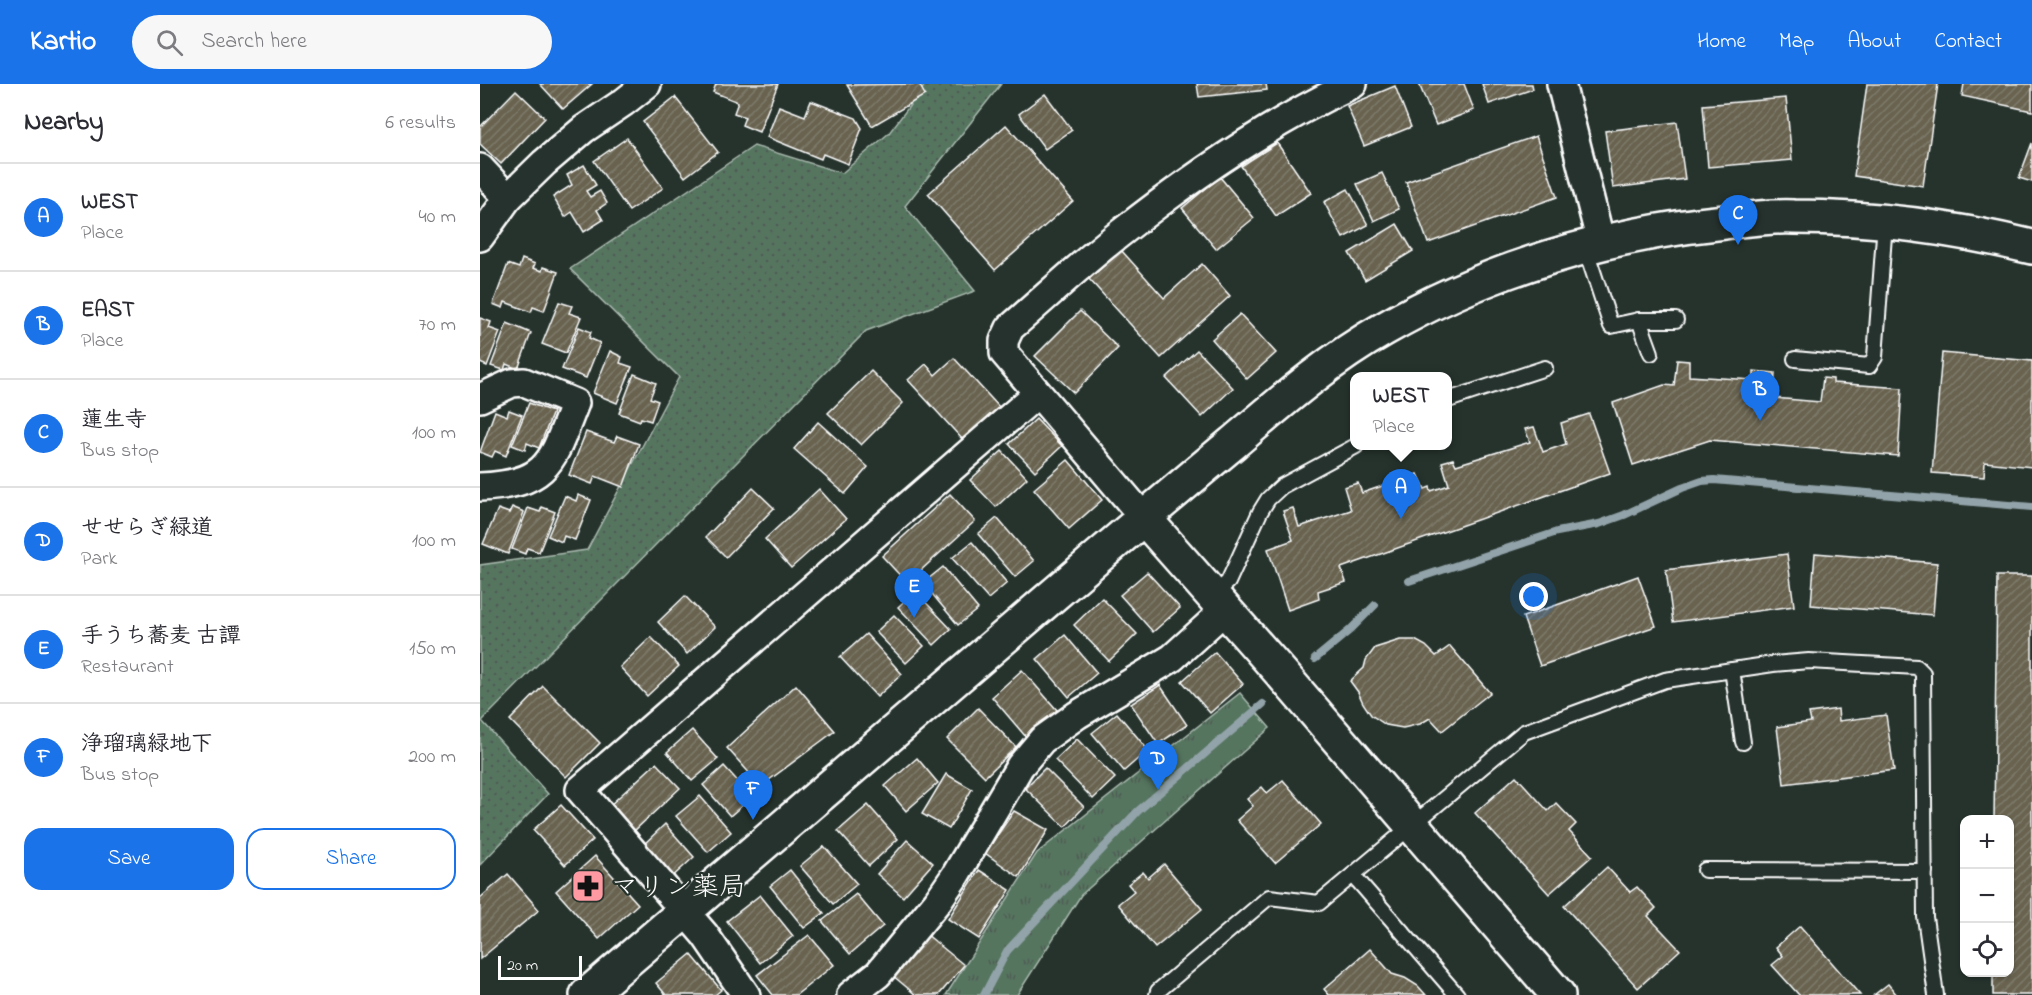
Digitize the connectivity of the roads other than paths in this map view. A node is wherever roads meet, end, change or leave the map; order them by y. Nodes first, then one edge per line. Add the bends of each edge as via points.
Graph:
1 (647, 84) edge
2 (1353, 84) edge
3 (1561, 84) edge
4 (480, 168) edge
5 (508, 198) junction
6 (1886, 222) junction
7 (480, 237) edge
8 (1593, 245) junction
9 (2032, 247) edge
10 (1640, 320) junction
11 (1676, 320) dead end
12 (1651, 353) dead end
13 (1795, 359) dead end
14 (1545, 368) dead end
15 (1037, 394) junction
16 (480, 398) edge
17 (1452, 399) edge
18 (1350, 449) edge
19 (480, 487) edge
20 (1144, 518) junction
21 (1219, 603) junction
22 (1732, 670) junction
23 (1743, 742) dead end
24 (1412, 825) junction
25 (1705, 870) dead end
26 (1925, 871) junction
27 (1353, 875) junction
28 (684, 911) junction
29 (587, 995) edge
30 (746, 995) edge
31 (851, 995) edge
32 (1157, 995) edge
33 (1457, 995) edge
34 (1558, 995) edge
35 (1936, 995) edge

1 - 5 street via 584,129
2 - 15 street via 1267,129 1197,176 1117,236 1010,328 1004,354
3 - 8 street
4 - 5 street
5 - 7 street
6 - 8 street via 1792,216 1752,219 1638,234
6 - 9 street
6 - 13 lane via 1875,357 1869,366
8 - 10 lane via 1611,326
8 - 20 street via 1485,281 1383,329 1291,394
10 - 11 lane
10 - 12 lane
14 - 17 lane
15 - 20 street
15 - 28 street via 580,790
16 - 19 street via 512,383 524,382 575,403 554,456 543,469 504,486
18 - 21 lane via 1282,486 1268,499
20 - 21 street
20 - 28 street
21 - 24 street
21 - 31 street via 1172,658 1042,740 1020,766 938,902 878,974
22 - 23 lane
22 - 24 lane via 1665,680 1524,732
22 - 26 lane via 1809,661 1917,667 1923,673
24 - 27 lane
24 - 34 street
25 - 26 lane
26 - 35 lane via 1925,916
27 - 32 lane via 1319,903 1269,897
27 - 33 lane
28 - 29 street
28 - 30 street via 705,934

